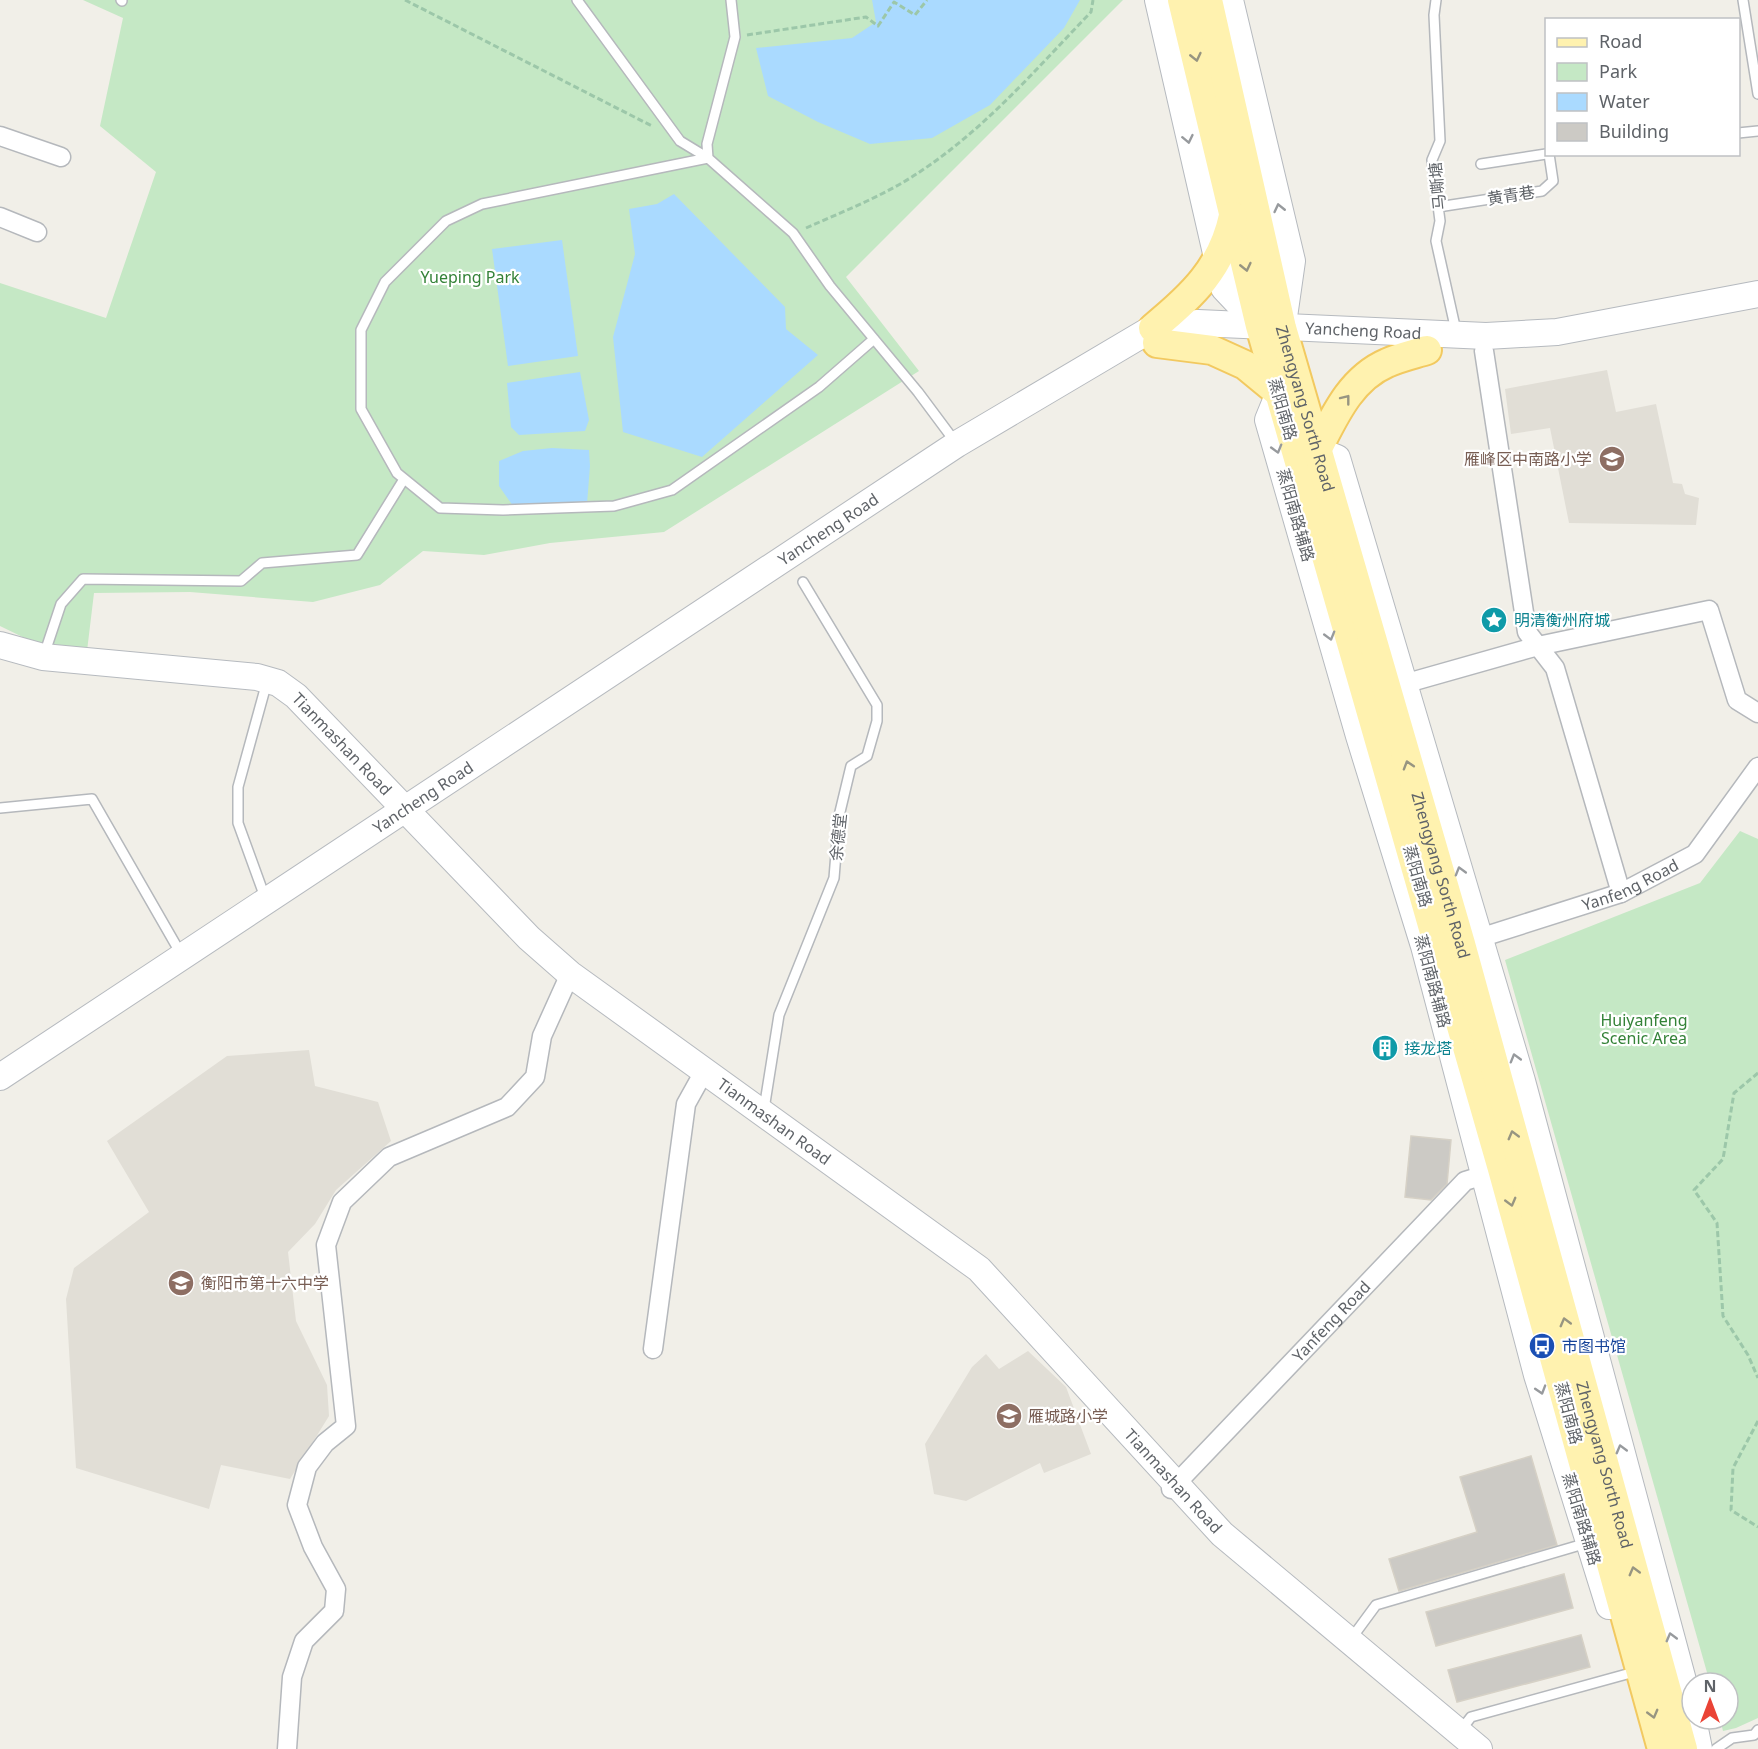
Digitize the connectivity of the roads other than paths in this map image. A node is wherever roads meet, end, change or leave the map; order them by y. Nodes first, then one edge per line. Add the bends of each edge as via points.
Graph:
1 (577, 0) edge
2 (731, 0) edge
3 (1158, 0) edge
4 (1182, 0) edge
5 (1208, 0) edge
6 (1230, 0) edge
7 (1436, 0) edge
8 (1743, 0) edge
9 (1758, 94) edge
10 (1758, 131) edge
11 (1740, 133) edge
12 (0, 136) edge
13 (1545, 154) edge
14 (1548, 156) edge
15 (61, 158) dead end
16 (708, 158) junction
17 (1481, 164) dead end
18 (1438, 207) junction
19 (1233, 214) junction
20 (0, 216) edge
21 (37, 232) dead end
22 (1218, 261) junction
23 (1758, 294) edge
24 (1758, 309) edge
25 (1155, 335) junction
26 (1274, 335) junction
27 (1456, 335) junction
28 (874, 339) junction
29 (1427, 350) junction
30 (1484, 351) junction
31 (1279, 393) junction
32 (957, 444) junction
33 (1317, 450) junction
34 (404, 479) junction
35 (803, 582) dead end
36 (0, 645) edge
37 (1539, 646) junction
38 (0, 656) edge
39 (43, 657) junction
40 (1395, 686) junction
41 (264, 689) junction
42 (1758, 713) edge
43 (1758, 767) edge
44 (0, 808) edge
45 (406, 816) junction
46 (1621, 893) junction
47 (267, 901) junction
48 (1470, 941) junction
49 (183, 956) junction
50 (567, 978) junction
51 (0, 1077) edge
52 (701, 1077) junction
53 (0, 1089) edge
54 (764, 1112) junction
55 (1493, 1172) junction
56 (653, 1348) dead end
57 (1174, 1487) junction
58 (1596, 1540) junction
59 (1349, 1641) junction
60 (1641, 1671) junction
61 (1680, 1671) edge
62 (1758, 1730) edge
63 (1695, 1731) edge
64 (1461, 1741) edge
65 (287, 1749) edge
66 (1479, 1749) edge
67 (1662, 1749) edge
68 (1683, 1749) edge
69 (1699, 1749) edge
70 (1716, 1749) edge

1 - 16 lane via 680,141
2 - 16 lane via 735,37 707,144
3 -> 22 street
4 -> 19 main road, 蒸阳南路
5 - 26 main road, Zhengyang Sorth Road
26 -> 6 street via 1292,261
7 - 18 lane, 马嘶塘 via 1440,141 1432,160
8 - 9 lane
10 - 11 lane
12 - 15 street
13 - 17 lane
14 - 18 lane, 黄青巷 via 1553,181 1542,191
16 - 28 lane via 793,233
16 - 34 lane via 482,204 446,220 385,282 361,330 361,409
18 - 27 lane, 马嘶塘 via 1436,241
19 - 22 main road
19 -> 26 main road, 蒸阳南路
20 - 21 street
22 - 25 main road
22 - 26 street via 1224,288
23 - 27 street, Yancheng Road via 1557,332
24 - 30 street, Yancheng Road via 1558,346
25 - 26 street, Yancheng Road via 1198,322
25 - 31 main road via 1212,350 1245,365
25 - 32 street, Yancheng Road
25 - 45 street, Yancheng Road
26 - 27 street, Yancheng Road
26 - 29 street, Yancheng Road
26 - 31 main road, 蒸阳南路
26 - 33 main road, Zhengyang Sorth Road
28 - 32 lane
28 - 34 lane via 819,387 672,490 614,506 440,508
29 - 30 street, Yancheng Road
33 -> 29 main road via 1342,402 1362,379 1385,363
30 - 37 street via 1527,632
31 -> 55 main road, 蒸阳南路
32 - 45 street, Yancheng Road
33 - 40 main road, Zhengyang Sorth Road
34 - 39 lane via 357,555 262,563 241,581 83,579 61,604
35 - 54 lane, 余德堂 via 877,705 877,722 867,756 851,766 839,816 834,878 779,1015
36 - 39 street, Tianmashan Road
37 - 40 street
37 - 42 street via 1709,610 1737,700
37 - 46 street via 1555,668
38 - 41 street, Tianmashan Road via 40,667
39 - 45 street, Tianmashan Road via 257,677 278,683 297,696
48 -> 40 main road, Zhengyang Sorth Road
41 - 45 street, Tianmashan Road via 292,705
41 - 47 lane via 238,787 238,823
43 - 46 street, Yanfeng Road via 1695,854
44 - 49 lane via 92,800
45 - 47 street, Yancheng Road
45 - 50 street, Tianmashan Road
45 - 53 street, Yancheng Road
46 - 48 street, Yanfeng Road
47 - 49 street, Yancheng Road
61 -> 48 street via 1525,1093
68 -> 48 main road, Zhengyang Sorth Road
49 - 51 street, Yancheng Road
50 - 52 street, Tianmashan Road
50 - 54 street, Tianmashan Road
50 - 65 street via 542,1036 536,1077 507,1107 389,1157 342,1202 326,1245 346,1426 324,1443 307,1467 297,1505 313,1547 336,1589 334,1611 304,1641 292,1677
52 - 56 street via 686,1104
52 - 57 street, Tianmashan Road via 975,1275
54 - 57 street, Tianmashan Road via 979,1269
55 - 57 street, Yanfeng Road via 1465,1180
55 -> 58 main road, 蒸阳南路
57 - 59 street, Tianmashan Road via 1222,1534
57 - 64 street, Tianmashan Road via 1220,1542
58 - 59 lane via 1376,1605
58 - 60 main road, 蒸阳南路
59 - 64 street, Tianmashan Road
60 - 64 lane via 1471,1717
60 -> 67 main road, 蒸阳南路
62 - 70 lane via 1754,1735 1732,1738
63 - 69 street
64 - 66 street, Tianmashan Road

